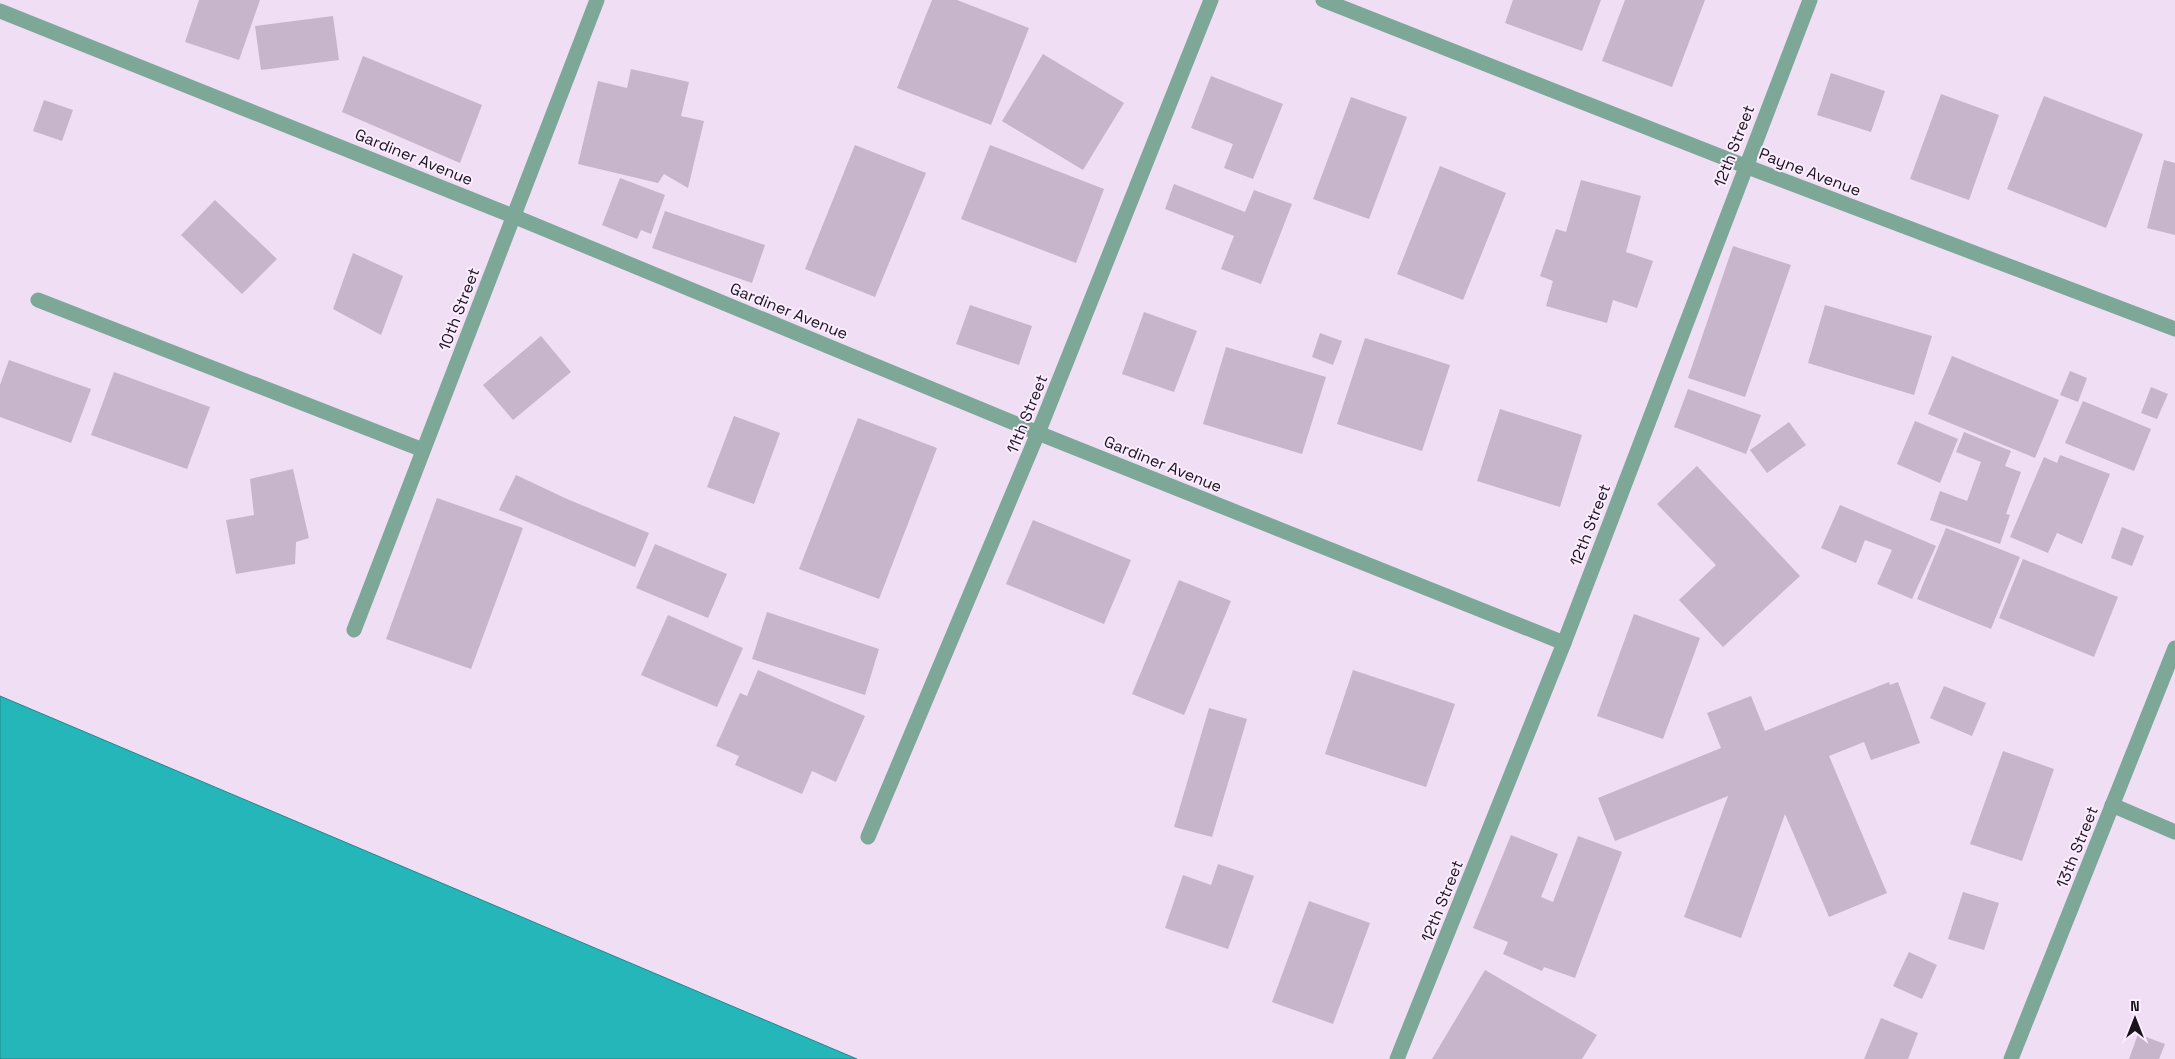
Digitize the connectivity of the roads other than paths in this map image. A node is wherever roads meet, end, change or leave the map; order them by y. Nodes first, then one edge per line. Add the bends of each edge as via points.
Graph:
1 (597, 0) edge
2 (1210, 0) edge
3 (1323, 0) edge
4 (1810, 0) edge
5 (0, 11) edge
6 (1745, 166) junction
7 (513, 216) junction
8 (38, 300) dead end
9 (2175, 329) edge
10 (1038, 433) junction
11 (423, 450) junction
12 (354, 630) dead end
13 (1564, 643) junction
14 (2175, 648) edge
15 (2112, 805) junction
16 (2175, 832) edge
17 (868, 837) dead end
18 (1398, 1059) edge
19 (2011, 1059) edge

1 - 7 street, 10th Street
2 - 10 street, 11th Street
3 - 6 street, Payne Avenue
4 - 6 street, 12th Street
5 - 7 street, Gardiner Avenue
6 - 9 street, Payne Avenue
6 - 13 street, 12th Street
7 - 10 street, Gardiner Avenue
7 - 11 street, 10th Street
8 - 11 street
10 - 13 street, Gardiner Avenue
10 - 17 street, 11th Street
11 - 12 street, 10th Street
13 - 18 street, 12th Street
14 - 15 street, 13th Street
15 - 16 street
15 - 19 street, 13th Street

